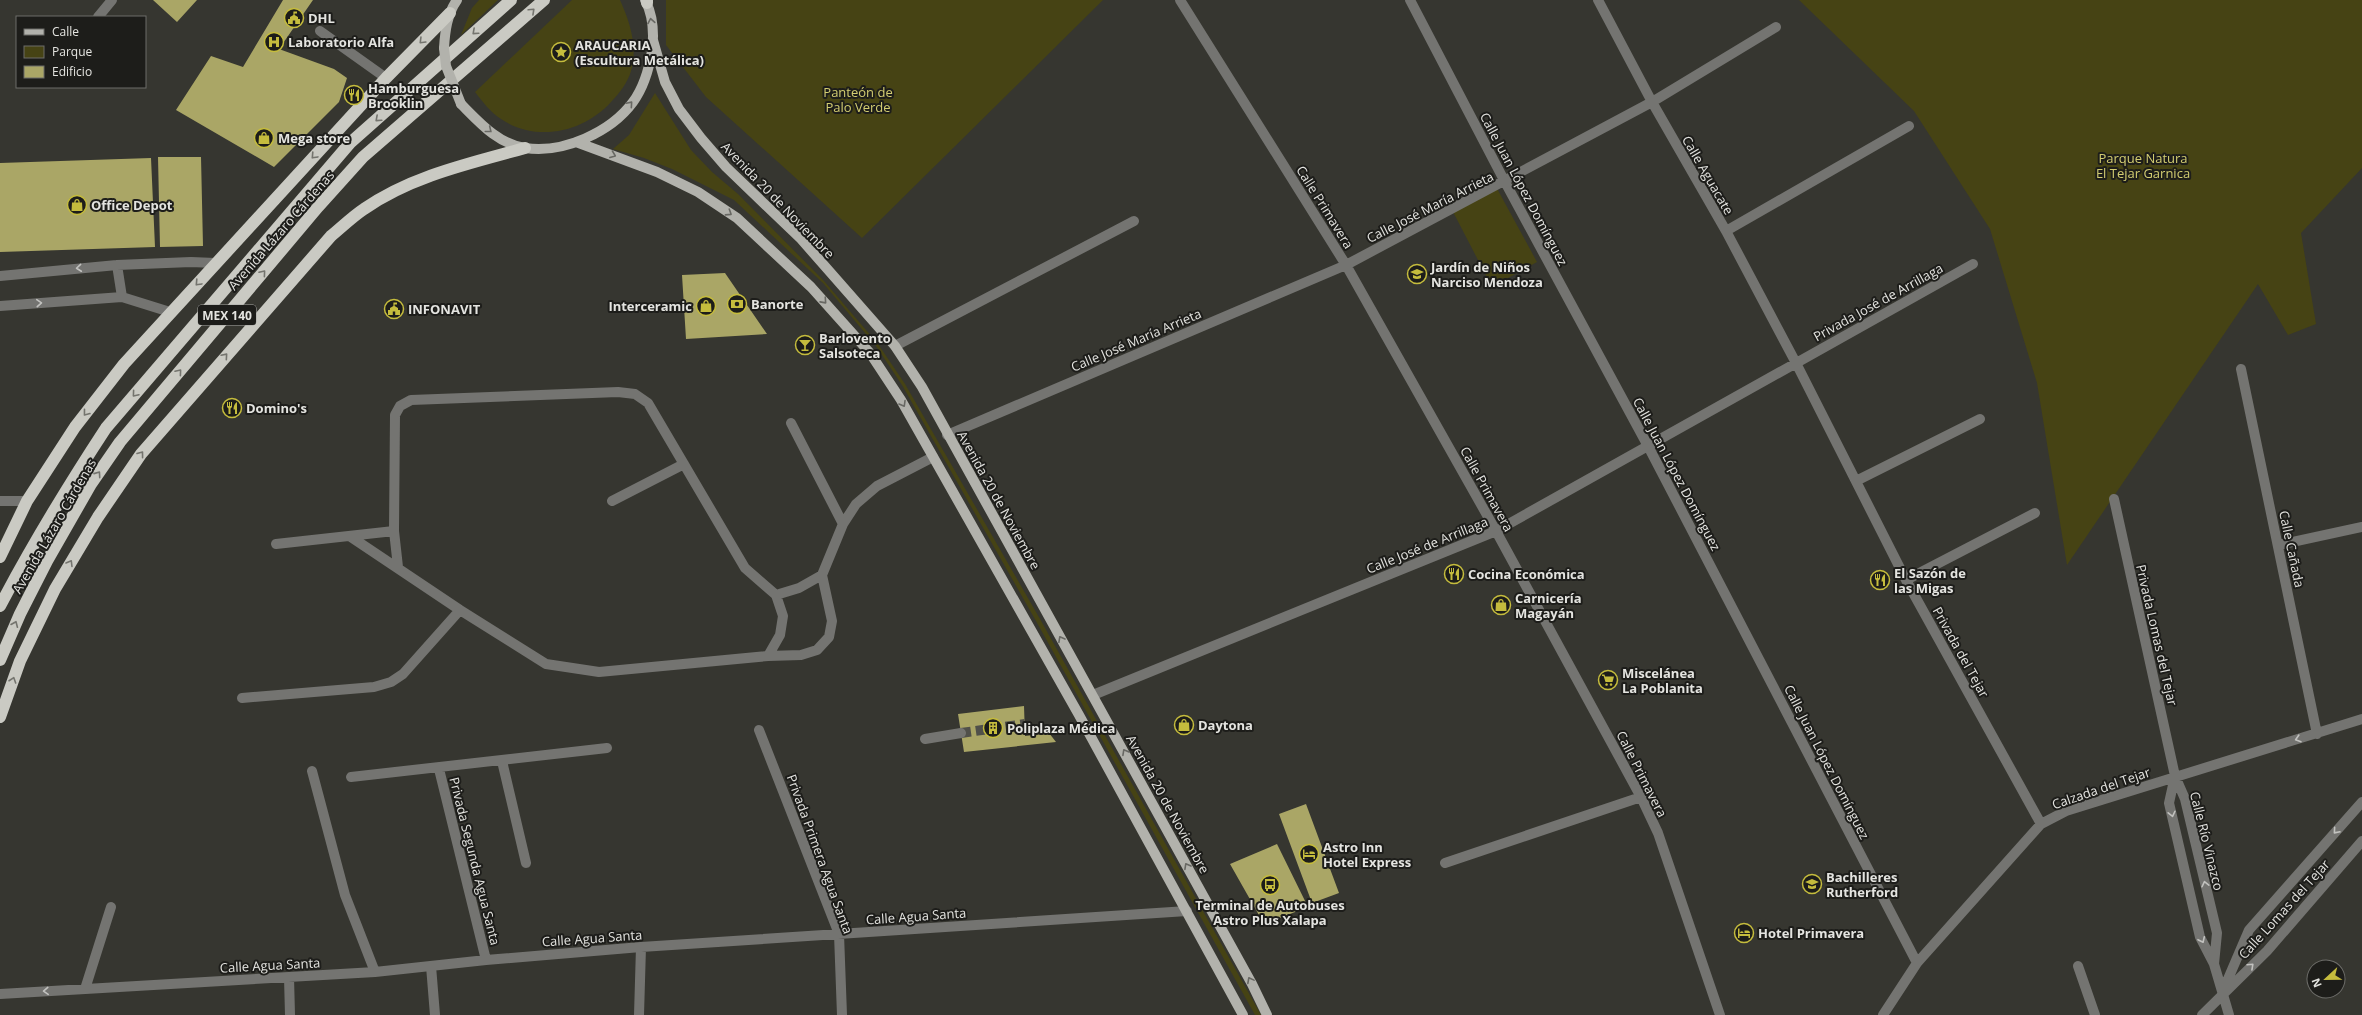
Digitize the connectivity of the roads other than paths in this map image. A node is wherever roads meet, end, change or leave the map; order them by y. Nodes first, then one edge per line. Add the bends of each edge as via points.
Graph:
1 (112, 0) edge
2 (511, 0) edge
3 (544, 0) edge
4 (1180, 0) edge
5 (1410, 0) edge
6 (1598, 0) edge
7 (646, 1) edge
8 (454, 4) edge
9 (99, 16) edge
10 (1776, 27) dead end
11 (320, 31) dead end
12 (653, 40) junction
13 (386, 78) junction
14 (1652, 102) junction
15 (1909, 126) dead end
16 (576, 142) junction
17 (525, 148) junction
18 (1505, 182) junction
19 (1134, 221) dead end
20 (1726, 231) junction
21 (215, 263) junction
22 (1973, 264) dead end
23 (117, 265) junction
24 (1346, 265) junction
25 (0, 276) edge
26 (122, 297) junction
27 (0, 306) edge
28 (170, 312) junction
29 (895, 346) junction
30 (1796, 363) junction
31 (2241, 369) dead end
32 (1980, 419) dead end
33 (791, 423) dead end
34 (947, 435) junction
35 (1648, 446) junction
36 (933, 457) junction
37 (684, 464) junction
38 (1856, 481) junction
39 (2114, 500) dead end
40 (27, 501) junction
41 (612, 501) dead end
42 (0, 502) edge
43 (2036, 514) dead end
44 (842, 524) junction
45 (2362, 527) edge
46 (394, 531) junction
47 (1496, 531) junction
48 (351, 537) junction
49 (276, 544) dead end
50 (2278, 545) junction
51 (0, 556) edge
52 (398, 567) junction
53 (822, 575) junction
54 (1906, 580) junction
55 (776, 595) junction
56 (0, 606) edge
57 (460, 610) junction
58 (768, 656) junction
59 (0, 660) edge
60 (1093, 695) junction
61 (242, 698) dead end
62 (0, 717) edge
63 (2362, 719) edge
64 (759, 730) dead end
65 (961, 733) tunnel mouth
66 (2317, 734) junction
67 (925, 739) dead end
68 (607, 748) dead end
69 (502, 761) junction
70 (439, 769) junction
71 (312, 771) dead end
72 (2175, 776) junction
73 (351, 777) dead end
74 (1641, 797) junction
75 (2362, 802) edge
76 (2041, 824) junction
77 (2362, 841) edge
78 (526, 863) dead end
79 (1445, 863) dead end
80 (111, 907) dead end
81 (1187, 911) junction
82 (839, 934) junction
83 (641, 947) junction
84 (486, 960) junction
85 (1917, 963) junction
86 (2214, 964) junction
87 (431, 966) junction
88 (2078, 966) dead end
89 (375, 972) junction
90 (289, 977) junction
91 (85, 989) junction
92 (2222, 993) junction
93 (0, 994) edge
94 (290, 1015) edge
95 (435, 1015) edge
96 (639, 1015) edge
97 (842, 1015) edge
98 (1243, 1015) edge
99 (1267, 1015) edge
100 (1720, 1015) edge
101 (1883, 1015) edge
102 (2095, 1015) edge
103 (2202, 1015) edge
104 (2229, 1015) edge

1 - 9 street
2 -> 56 highway, Avenida Lázaro Cárdenas / MEX 140 via 350,143 106,428 36,540
59 -> 3 highway, Avenida Lázaro Cárdenas / MEX 140 via 46,561 91,484 120,442 363,157
4 - 24 street, Calle Primavera
5 - 18 street, Calle Juan López Domínguez
6 - 14 street, Calle Aguacate
12 -> 7 main road
8 -> 13 highway
8 -> 17 main road, bridge via 445,33 444,48 446,66 461,104 499,138
10 - 14 street, Calle José María Arrieta
11 - 13 street
16 -> 12 main road via 610,125 633,102 648,72
12 - 29 main road, Avenida 20 de Noviembre via 665,82 679,109 701,138 726,167 801,238
13 -> 21 highway
14 - 18 street, Calle José María Arrieta
14 - 20 street, Calle Aguacate
15 - 20 street
16 - 17 main road via 555,148
16 -> 36 main road via 657,172 698,192 737,218 811,287 870,353 901,400
62 -> 17 highway via 20,661 55,589 98,516 141,454 331,236 365,208 404,187 448,170
18 - 24 street, Calle José María Arrieta
18 - 35 street, Calle Juan López Domínguez
19 - 29 street
20 - 30 street, Calle Aguacate
21 - 23 street
21 -> 28 highway
22 - 30 street, Privada José de Arrillaga
23 -> 25 street
23 - 26 street
24 - 34 street, Calle José María Arrieta
24 - 47 street, Calle Primavera
27 -> 26 street
26 - 28 street
28 -> 40 highway via 124,364 75,427
29 - 34 main road, Avenida 20 de Noviembre via 922,387
30 - 35 street, Calle José de Arrillaga
30 - 38 street, Privada del Tejar
31 - 50 street, Calle Cañada
32 - 38 street
33 - 44 street
60 -> 34 main road, Avenida 20 de Noviembre
35 - 47 street, Calle José de Arrillaga
35 - 85 street, Calle Juan López Domínguez
36 - 44 street via 877,486 856,504
36 - 81 main road
37 - 41 street
37 - 46 street via 648,403 635,394 618,392 411,400 400,406 395,415
37 - 55 street via 745,568
38 - 54 street, Privada del Tejar
39 - 72 street, Privada Lomas del Tejar
40 - 42 street
40 - 51 highway
43 - 54 street
44 - 53 street
45 - 50 street
46 - 48 street
46 - 52 street
47 - 60 street, Calle José de Arrillaga
47 - 74 street, Calle Primavera
48 - 49 street
48 - 52 street
50 - 66 street, Calle Cañada
52 - 57 street
53 - 55 street via 799,588
53 - 58 street via 832,621 829,637 817,650 801,655
54 - 76 street, Privada del Tejar
55 - 58 street via 783,616 780,635
57 - 58 street via 546,664 591,671
57 - 61 street via 403,674 391,682 374,687
99 -> 60 main road, Avenida 20 de Noviembre
63 - 66 street, Calzada del Tejar
64 - 82 street, Privada Primera Agua Santa
65 - 67 street
66 -> 72 street, Calzada del Tejar
68 - 69 street, Privada Segunda Agua Santa
69 - 70 street, Privada Segunda Agua Santa
69 - 78 street
70 - 73 street, Privada Segunda Agua Santa
70 - 84 street, Privada Segunda Agua Santa
71 - 89 street via 345,894
72 - 76 street, Calzada del Tejar via 2066,810
86 -> 72 street, Calle Río Vinazco via 2217,933 2185,799
72 -> 86 street, Calle Río Vinazco via 2169,803 2200,937
74 - 79 street
74 - 100 street, Calle Primavera via 1658,833
75 -> 92 street, Calle Lomas del Tejar via 2249,930
76 - 85 street, Calzada del Tejar
92 -> 77 street, Calle Lomas del Tejar via 2267,951
80 - 91 street
81 - 82 street, Calle Agua Santa
81 - 98 main road
82 - 83 street, Calle Agua Santa
82 - 97 street, Privada Primera Agua Santa
83 - 84 street, Calle Agua Santa
83 - 96 street
84 - 87 street, Calle Agua Santa
85 - 101 street, Calzada del Tejar
86 - 92 street, Calle Río Vinazco
87 - 89 street, Calle Agua Santa
87 - 95 street
88 - 102 street
89 - 90 street, Calle Agua Santa
90 - 91 street, Calle Agua Santa
90 - 94 street
91 -> 93 street, Calle Agua Santa
92 - 103 street
92 - 104 street, Calle Río Vinazco

